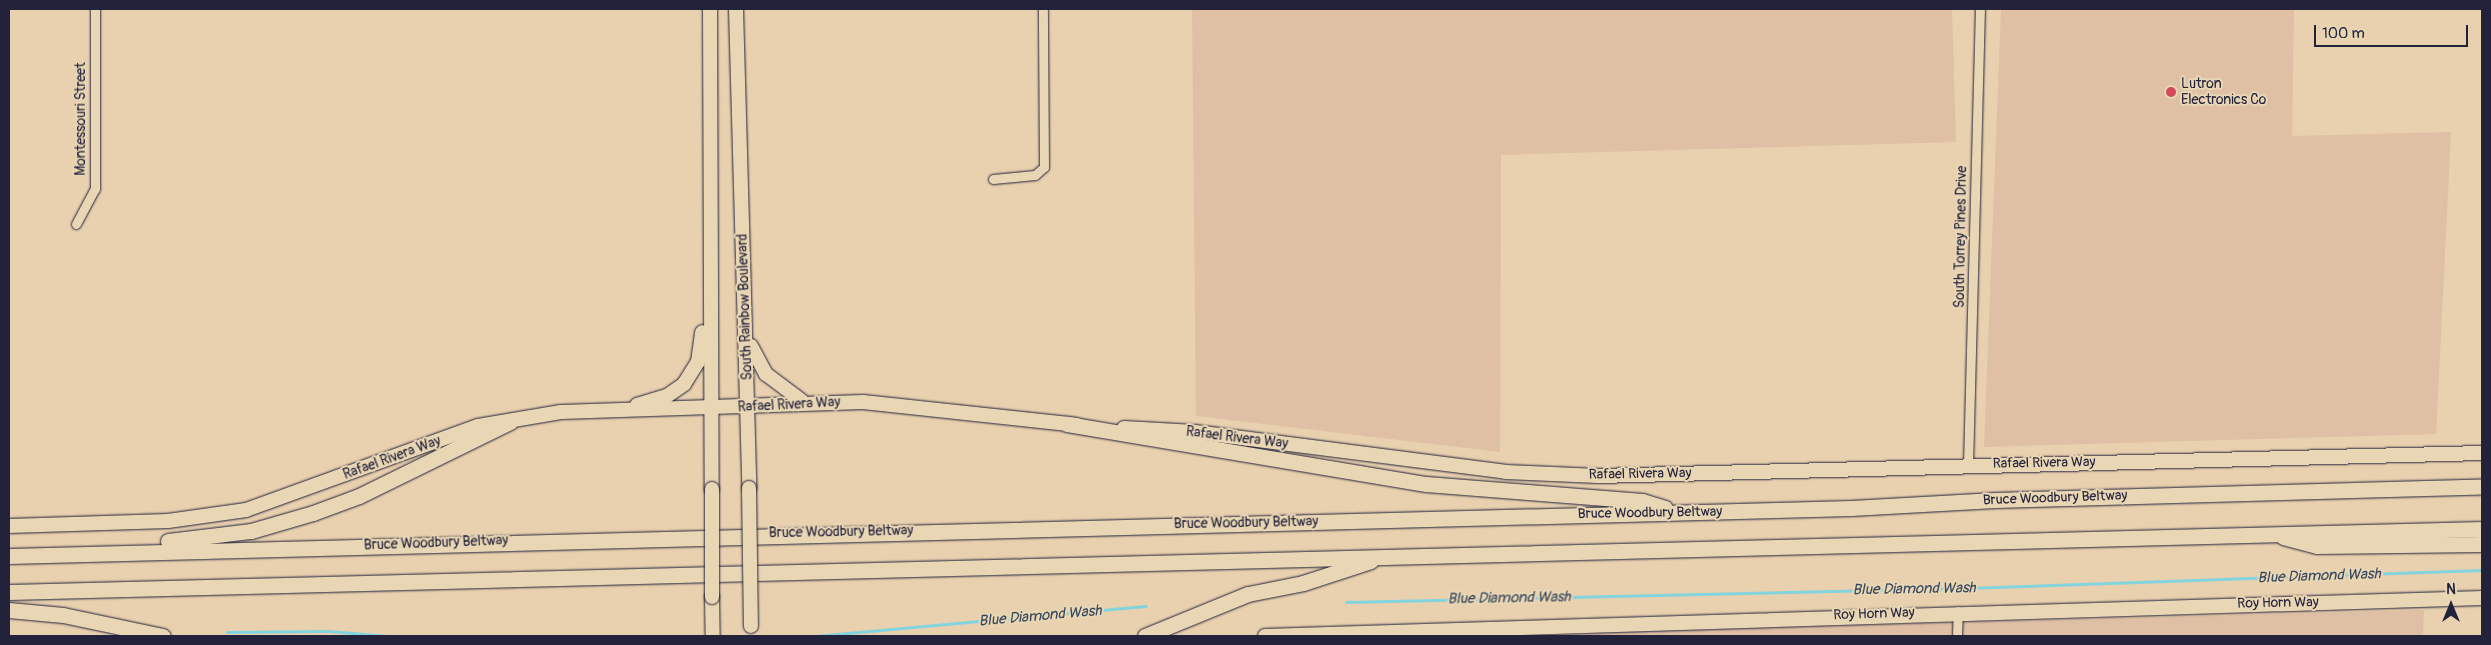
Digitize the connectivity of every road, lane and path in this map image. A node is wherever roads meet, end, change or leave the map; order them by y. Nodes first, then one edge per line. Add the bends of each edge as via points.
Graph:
1 (95, 9) edge
2 (710, 9) edge
3 (736, 9) edge
4 (1043, 9) edge
5 (1980, 9) edge
6 (993, 179) dead end
7 (711, 222) junction
8 (76, 224) dead end
9 (747, 328) junction
10 (802, 402) junction
11 (710, 408) junction
12 (748, 408) junction
13 (615, 411) junction
14 (510, 422) junction
15 (1067, 424) junction
16 (2482, 453) edge
17 (1968, 465) junction
18 (2480, 486) edge
19 (1680, 512) junction
20 (9, 526) edge
21 (2482, 529) edge
22 (2264, 532) junction
23 (2482, 544) edge
24 (16, 556) edge
25 (1385, 556) junction
26 (9, 592) edge
27 (2482, 598) edge
28 (9, 610) edge
29 (1958, 612) junction
30 (751, 631) edge
31 (713, 632) edge
32 (1342, 634) edge
33 (163, 636) edge
34 (1145, 636) edge
35 (1265, 636) edge
36 (1957, 636) edge

1 - 8 street, Montessouri Street via 95,189
2 - 7 main road
3 - 9 main road, South Rainbow Boulevard
4 - 6 street via 1044,167 1034,174
5 - 17 street, South Torrey Pines Drive
7 - 11 main road
7 - 13 main road via 702,266 698,362 676,390
9 - 10 main road via 753,353 762,370
9 - 12 main road, South Rainbow Boulevard
10 - 12 main road, Rafael Rivera Way via 784,407
10 - 15 main road, Rafael Rivera Way via 901,404
11 - 12 main road, Rafael Rivera Way
11 - 13 main road, Rafael Rivera Way
11 - 31 main road, bridge
12 - 30 main road, South Rainbow Boulevard, bridge
13 - 14 main road, Rafael Rivera Way via 562,412
14 - 20 main road, Rafael Rivera Way via 478,426 246,510 168,521
14 - 24 highway via 359,496 277,524 177,541 68,545
15 - 17 main road, Rafael Rivera Way via 1195,432 1437,465 1570,475
15 - 19 highway via 1426,484 1642,502
16 - 17 main road, Rafael Rivera Way
18 - 19 highway, Bruce Woodbury Beltway
19 - 24 highway, Bruce Woodbury Beltway
21 - 22 highway
22 - 23 highway via 2317,546
22 - 25 highway
25 - 26 highway
25 - 34 highway via 1303,583 1239,598
27 - 29 main road, Roy Horn Way
28 - 33 highway via 63,615
29 - 32 main road, Roy Horn Way
29 - 36 street
32 - 35 main road, Roy Horn Way

